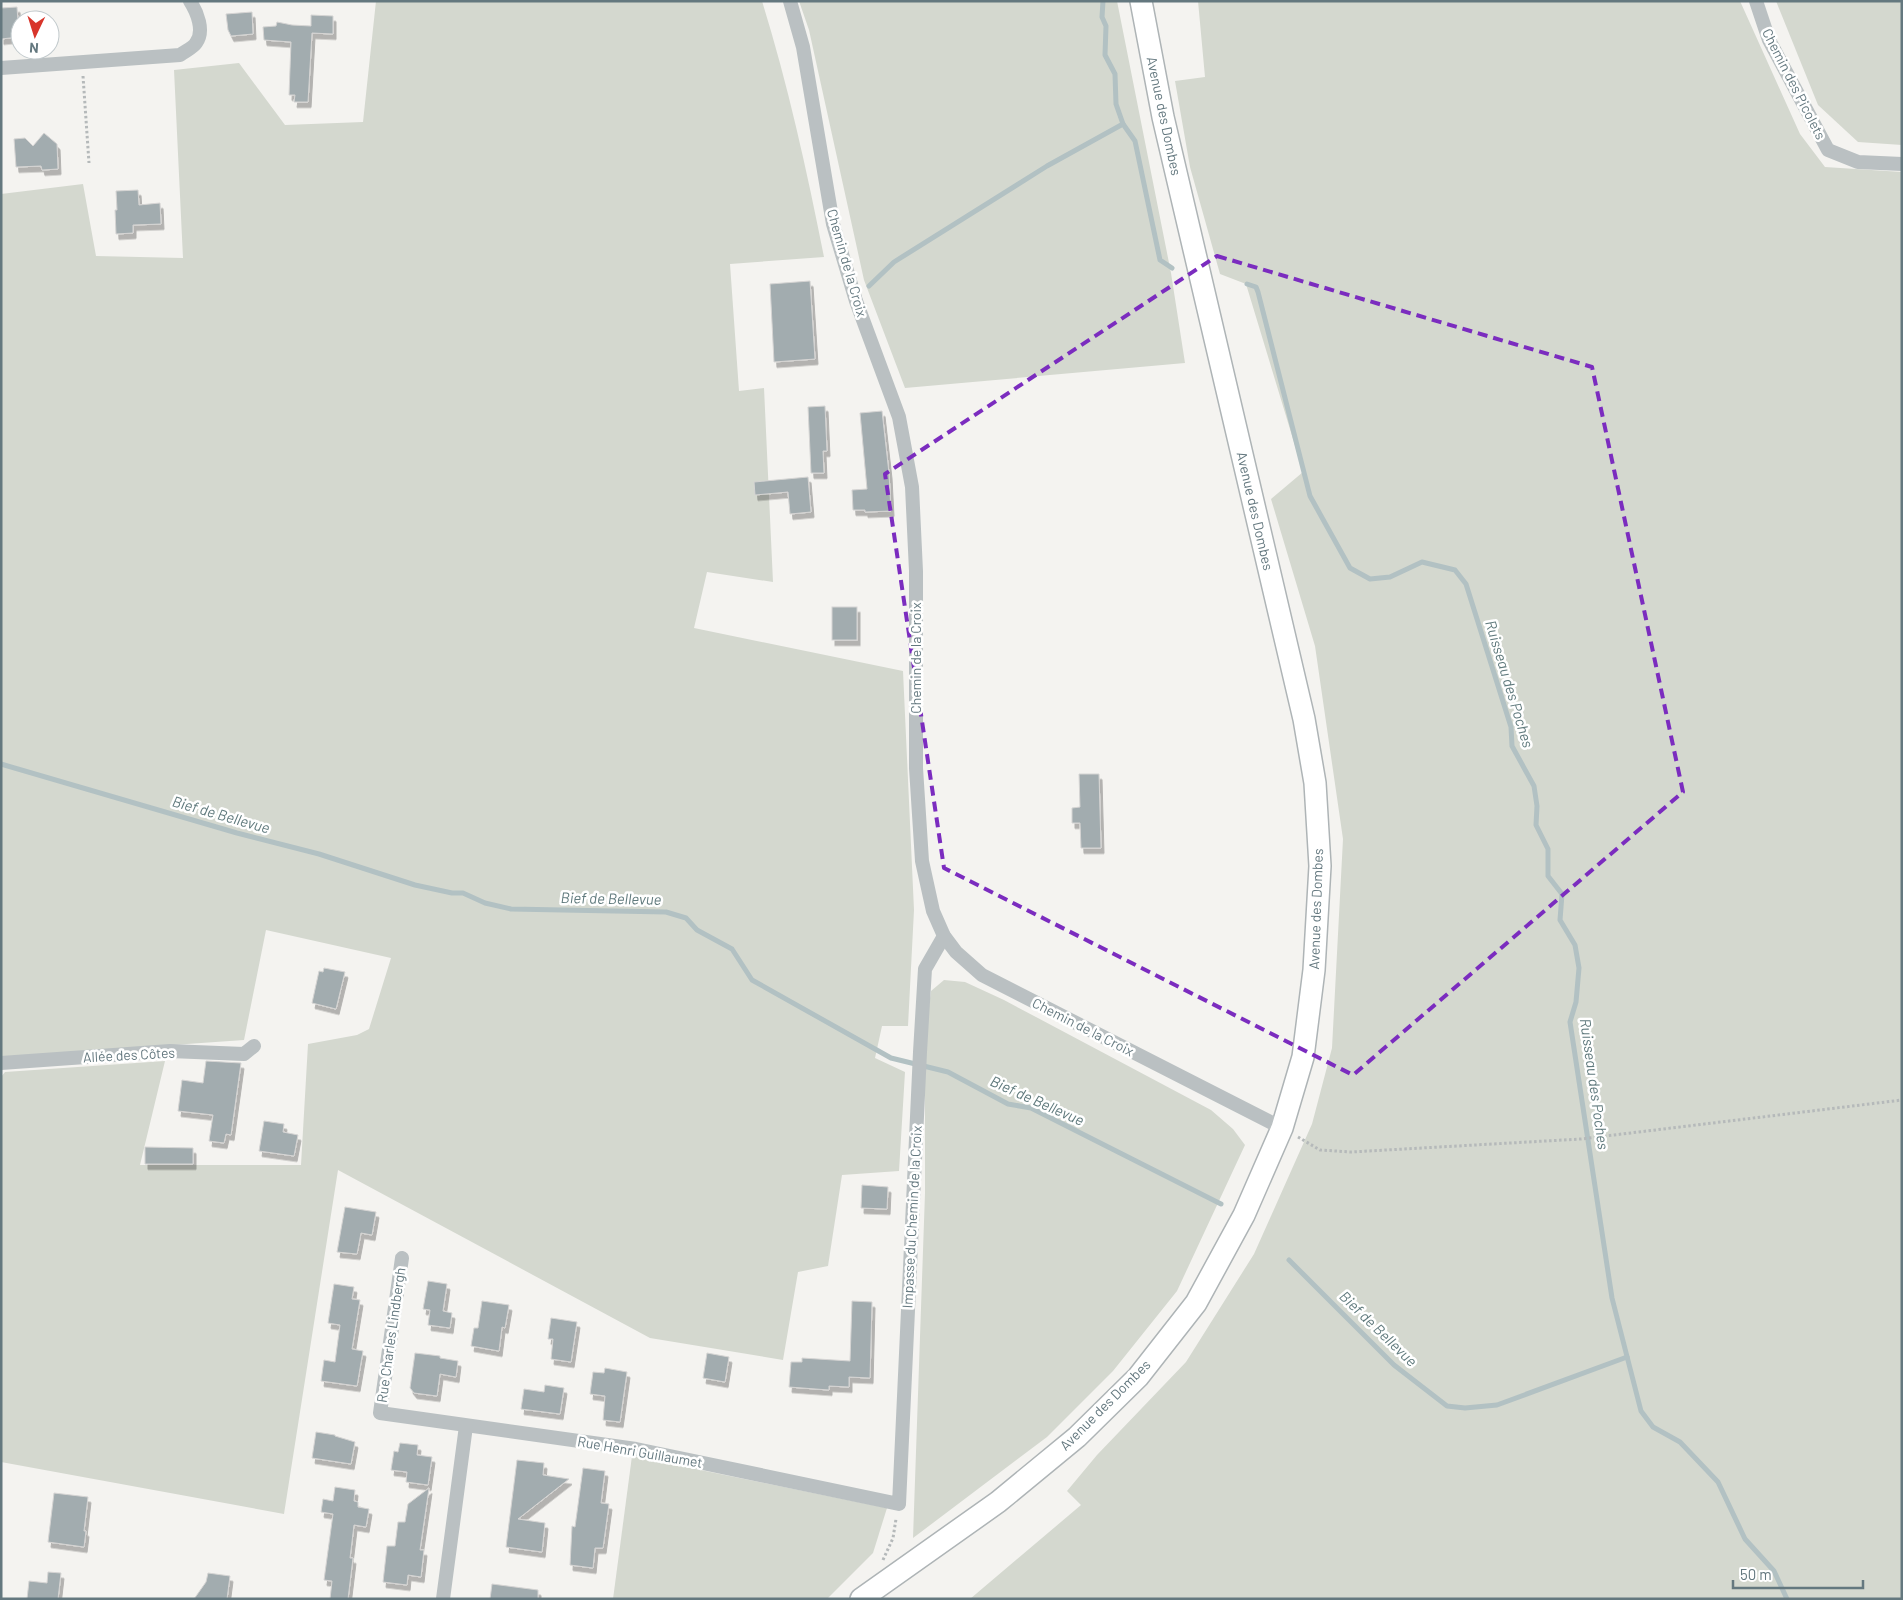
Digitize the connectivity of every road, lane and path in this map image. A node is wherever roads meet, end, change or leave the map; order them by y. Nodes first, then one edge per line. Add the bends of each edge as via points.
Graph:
1 (190, 1) edge
2 (790, 1) edge
3 (1141, 1) edge
4 (1756, 1) edge
5 (83, 63) junction
6 (1, 68) edge
7 (89, 163) dead end
8 (1902, 164) edge
9 (944, 936) junction
10 (254, 1046) dead end
11 (1, 1063) edge
12 (1902, 1100) edge
13 (1282, 1128) junction
14 (402, 1258) dead end
15 (380, 1413) joint
16 (466, 1426) junction
17 (899, 1504) junction
18 (868, 1594) edge
19 (443, 1599) edge

1 - 5 street via 196,9 200,27 197,42 180,55
2 - 9 street, Chemin de la Croix via 803,47 833,224 856,301 898,417 912,487 916,571 916,768 922,861 933,911
3 - 13 main road, Avenue des Dombes via 1163,117 1302,710 1315,783 1320,866 1314,970 1303,1056
4 - 8 street, Chemin des Picolets via 1770,40 1828,150 1858,162
5 - 6 street
5 - 7 path
9 - 13 street, Chemin de la Croix via 956,952 982,975
9 - 17 street, Impasse du Chemin de la Croix via 925,969
10 - 11 street, Allée des Côtes via 244,1054 170,1052
12 - 13 path via 1581,1139 1350,1152 1320,1150
13 - 18 main road, Avenue des Dombes via 1244,1215 1196,1303 1138,1377 1077,1437 998,1502
14 - 15 street, Rue Charles Lindbergh
15 - 16 street, Rue Henri Guillaumet
16 - 17 street, Rue Henri Guillaumet via 636,1449
16 - 19 street
17 - 18 path via 893,1538

